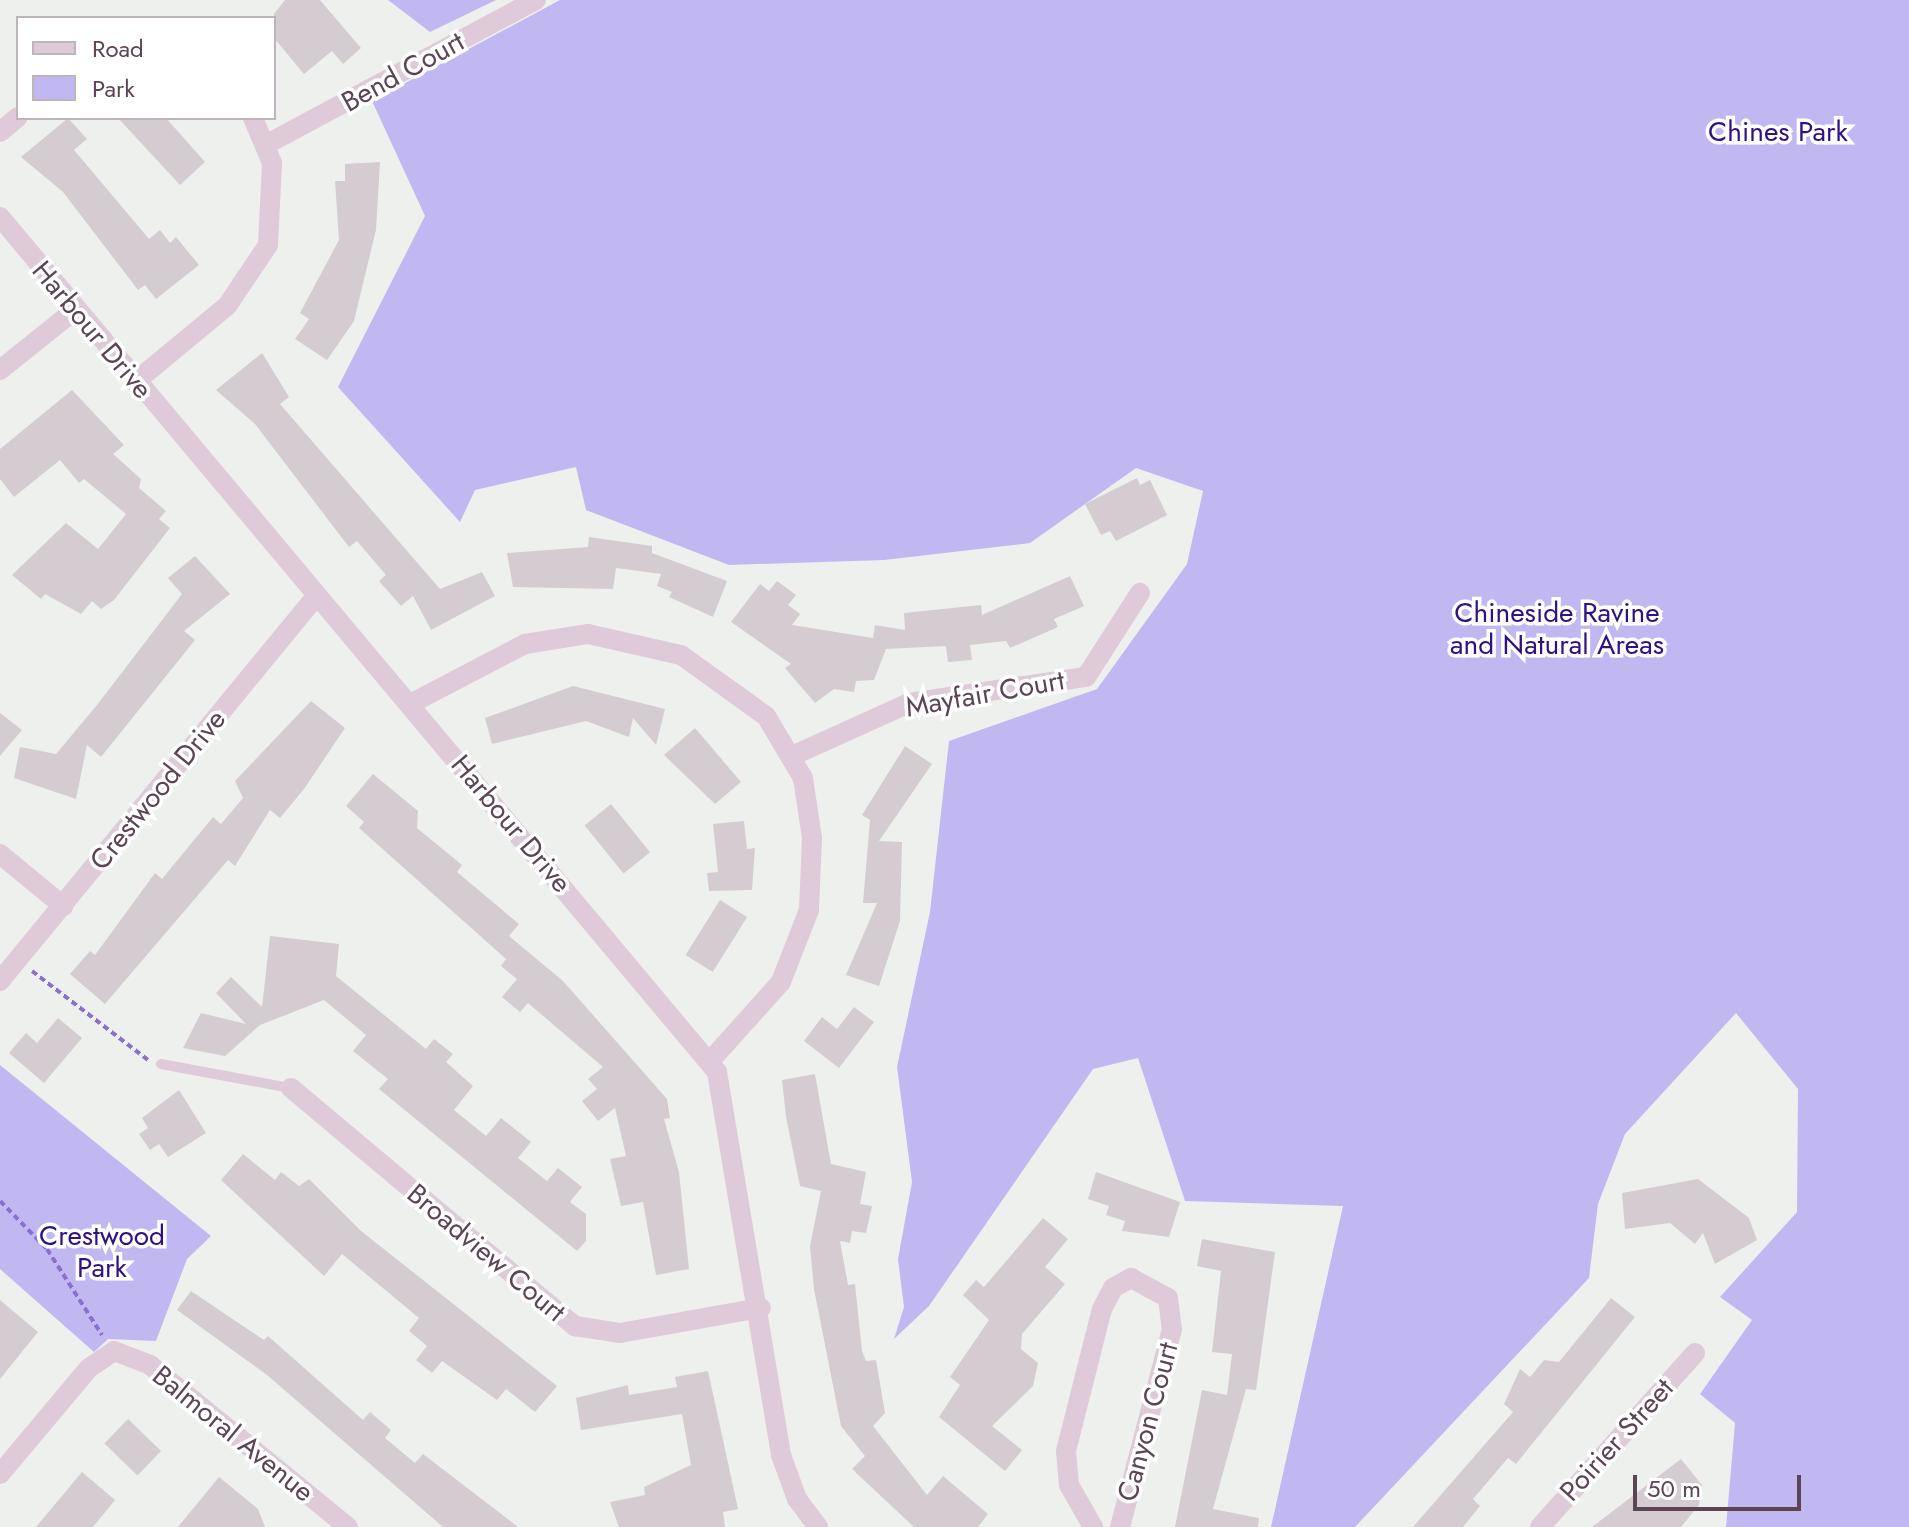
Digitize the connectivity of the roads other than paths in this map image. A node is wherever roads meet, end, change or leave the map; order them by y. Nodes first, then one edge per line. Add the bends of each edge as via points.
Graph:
1 (536, 0) edge
2 (16, 119) edge
3 (254, 120) edge
4 (0, 132) edge
5 (269, 143) junction
6 (0, 217) edge
7 (75, 310) junction
8 (0, 370) edge
9 (135, 382) junction
10 (1140, 593) dead end
11 (315, 598) junction
12 (410, 704) junction
13 (794, 755) junction
14 (0, 854) edge
15 (63, 906) junction
16 (0, 981) edge
17 (710, 1061) junction
18 (161, 1064) road end
19 (291, 1088) joint
20 (761, 1308) junction
21 (1695, 1353) dead end
22 (0, 1474) edge
23 (342, 1525) edge
24 (818, 1527) edge
25 (1093, 1527) edge
26 (1120, 1527) edge
27 (1540, 1527) edge

1 - 5 street, Bend Court
2 - 4 street
3 - 5 street
5 - 9 street via 273,226 258,265 227,306
6 - 7 street, Harbour Drive
7 - 8 street
7 - 9 street, Harbour Drive
9 - 11 street, Harbour Drive
10 - 13 street, Mayfair Court via 1086,677 909,703
11 - 12 street, Harbour Drive
11 - 15 street, Crestwood Drive
12 - 13 street via 525,644 566,634 626,637 681,655 734,686
12 - 17 street, Harbour Drive
13 - 17 street via 812,838 804,931 781,982
14 - 15 street
15 - 16 street, Crestwood Drive
17 - 20 street, Harbour Drive via 725,1091
18 - 19 lane
19 - 20 street, Broadview Court via 575,1326 620,1333
20 - 24 street, Harbour Drive via 781,1455 797,1499
21 - 27 street, Poirier Street
22 - 23 street, Balmoral Avenue via 89,1368 114,1351 150,1365
25 - 26 street, Canyon Court via 1069,1485 1066,1451 1102,1309 1113,1288 1131,1278 1168,1298 1172,1329

